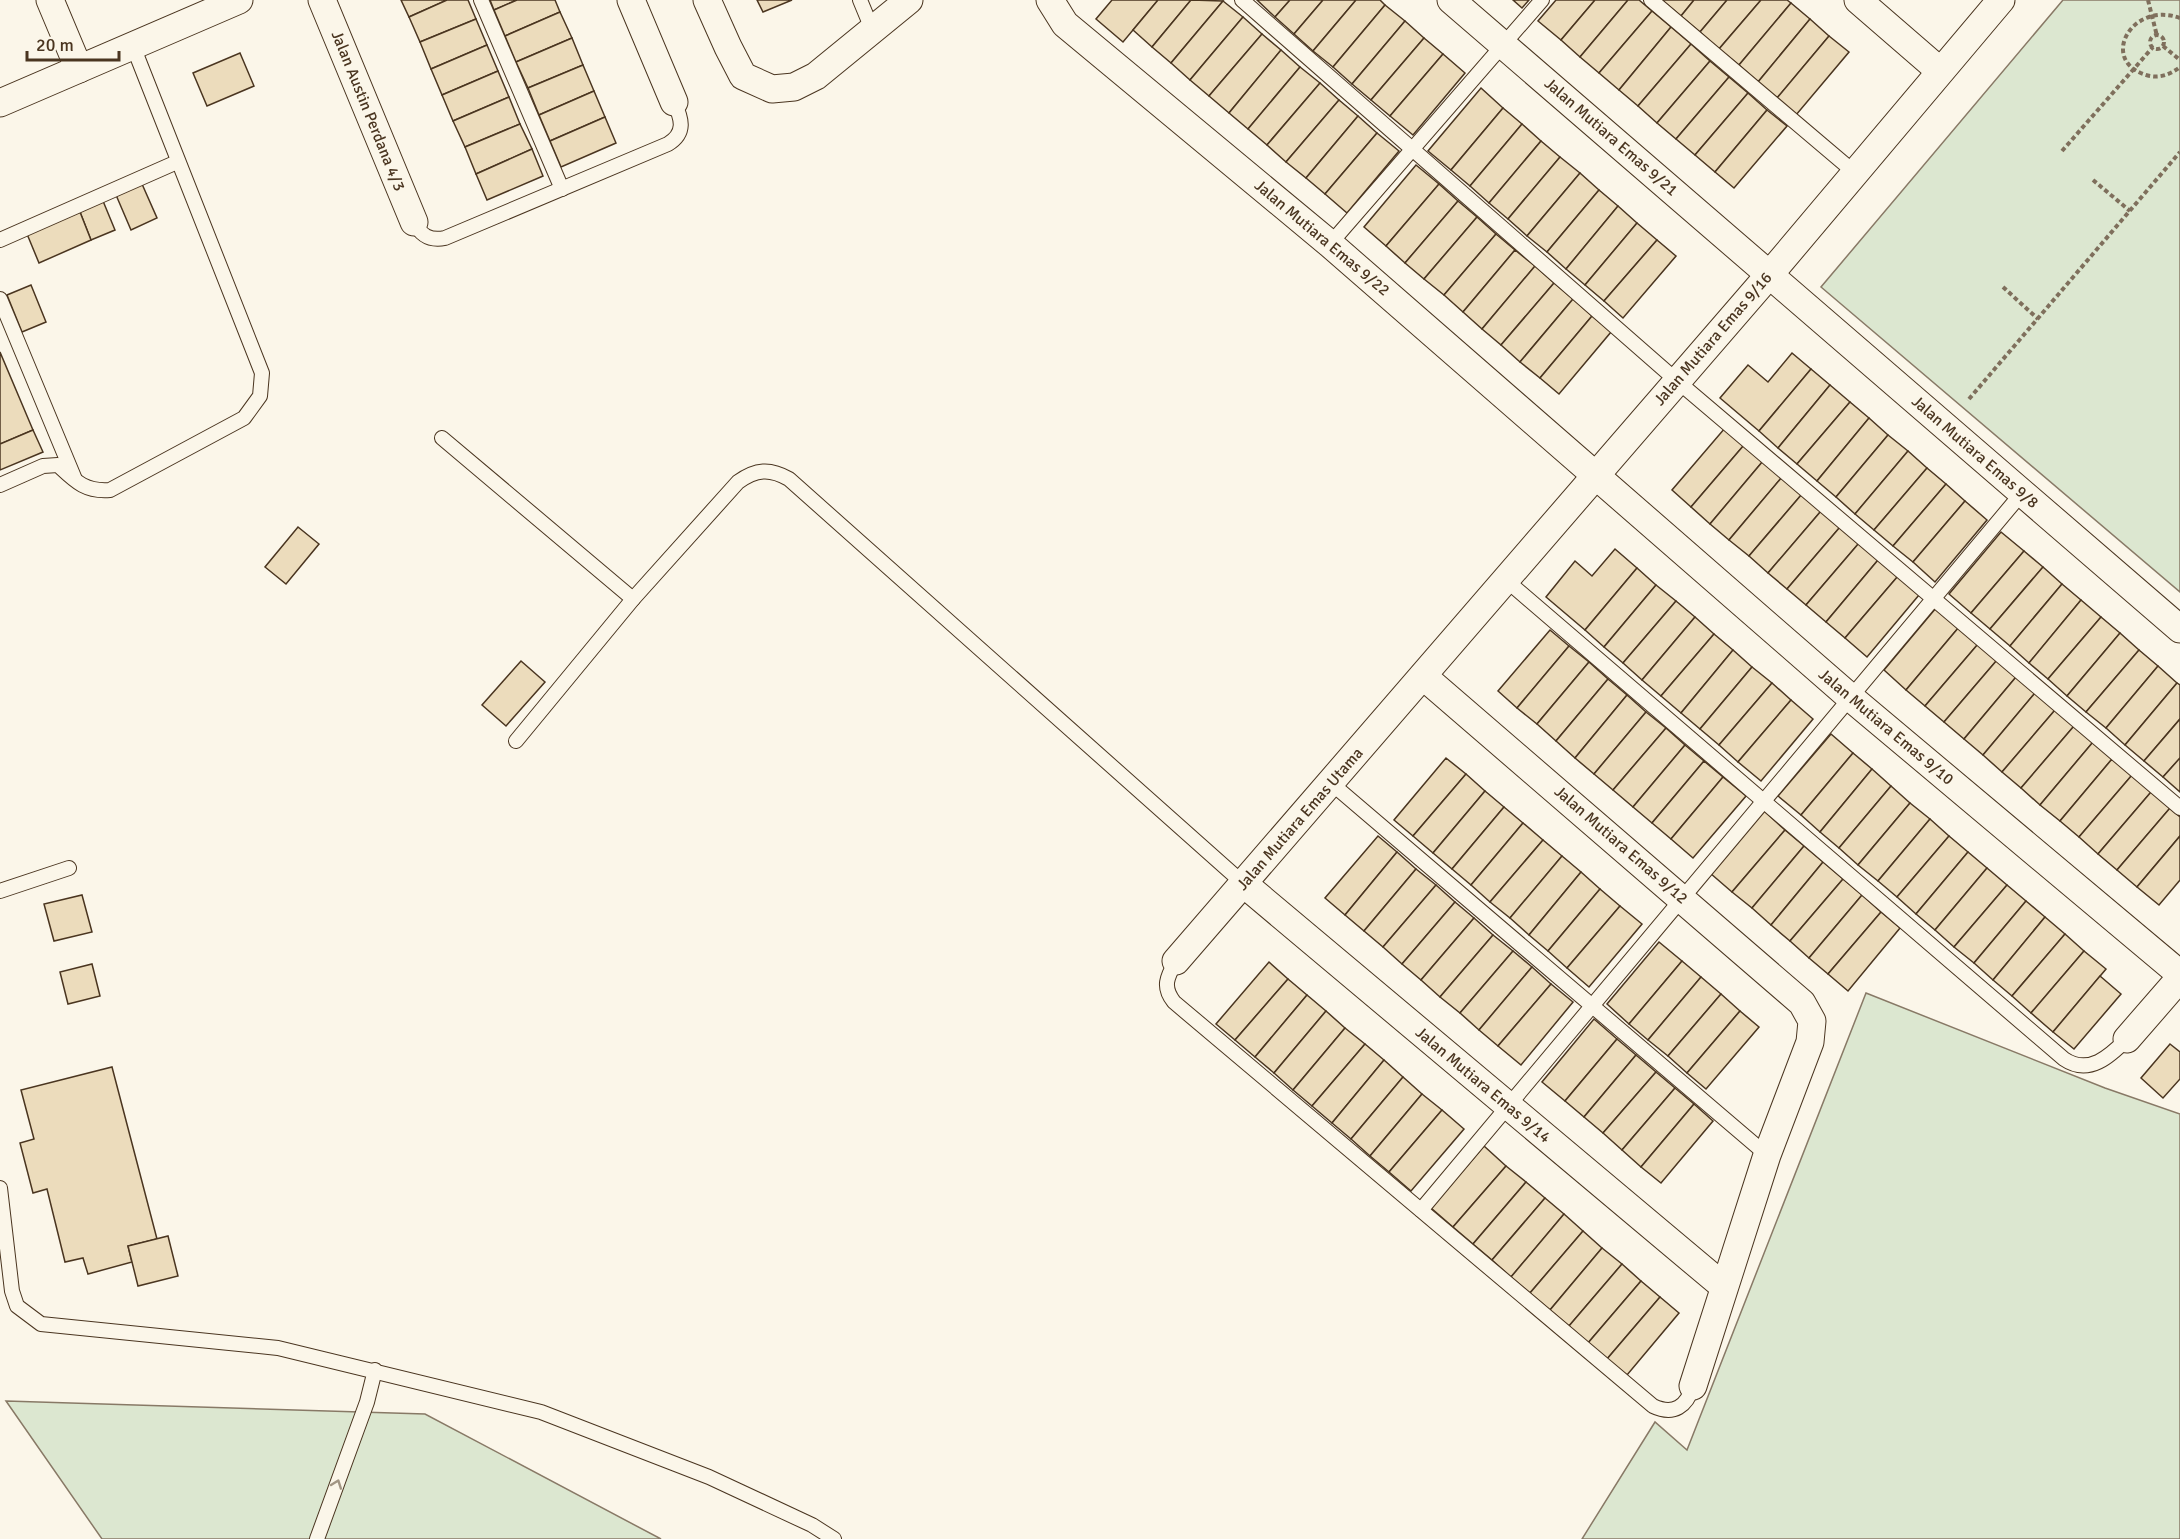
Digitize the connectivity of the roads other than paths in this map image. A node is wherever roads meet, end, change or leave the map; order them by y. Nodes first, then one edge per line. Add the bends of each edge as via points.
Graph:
1 (50, 0) edge
2 (239, 0) edge
3 (322, 0) edge
4 (481, 0) edge
5 (631, 0) edge
6 (707, 0) edge
7 (860, 0) edge
8 (909, 0) edge
9 (1050, 0) edge
10 (1242, 0) edge
11 (1451, 0) edge
12 (1542, 0) edge
13 (1651, 0) edge
14 (1858, 0) edge
15 (2001, 0) edge
16 (203, 7) edge
17 (872, 29) junction
18 (1503, 44) junction
19 (133, 46) junction
20 (79, 69) junction
21 (1940, 71) junction
22 (674, 102) joint
23 (0, 103) edge
24 (1412, 150) junction
25 (177, 162) junction
26 (1854, 172) junction
27 (562, 189) junction
28 (414, 222) joint
29 (0, 240) edge
30 (1330, 244) junction
31 (1770, 274) junction
32 (0, 298) edge
33 (1676, 380) junction
34 (442, 438) dead end
35 (1598, 474) junction
36 (76, 481) junction
37 (0, 485) edge
38 (2022, 493) junction
39 (1506, 580) junction
40 (1934, 598) junction
41 (633, 599) junction
42 (2180, 629) edge
43 (1423, 676) junction
44 (1851, 698) junction
45 (516, 741) dead end
46 (1331, 783) junction
47 (1763, 802) junction
48 (2180, 808) edge
49 (69, 868) dead end
50 (1244, 884) junction
51 (0, 891) edge
52 (1683, 898) junction
53 (1176, 961) joint
54 (2180, 976) edge
55 (1591, 1006) junction
56 (2127, 1039) joint
57 (1508, 1106) junction
58 (1767, 1155) junction
59 (0, 1188) edge
60 (1421, 1210) junction
61 (1723, 1286) junction
62 (375, 1370) junction
63 (1693, 1386) joint
64 (317, 1539) edge
65 (834, 1539) edge

1 - 20 street
2 - 16 street
3 - 28 street, Jalan Austin Perdana 4/3
4 - 27 lane
5 - 22 street
6 - 17 street via 743,76 772,89 794,87 816,76
7 - 17 lane
8 - 17 street
9 - 30 street, Jalan Mutiara Emas 9/22 via 1065,24
10 - 24 lane
11 - 18 street, Jalan Mutiara Emas 9/21
12 - 18 lane
13 - 26 lane
14 - 21 street
15 - 21 street, Jalan Mutiara Emas 9/16
16 - 19 street
18 - 24 lane
18 - 31 street, Jalan Mutiara Emas 9/21
19 - 20 street
19 - 25 lane
20 - 23 street
21 - 26 street, Jalan Mutiara Emas 9/16
22 - 27 lane via 682,123 675,140
24 - 30 lane
24 - 33 lane
25 - 29 lane
25 - 36 lane via 262,373 260,396 244,418 110,490 94,491
26 - 31 street, Jalan Mutiara Emas 9/16
27 - 28 lane via 437,240 420,233
30 - 35 street, Jalan Mutiara Emas 9/22
31 - 33 street, Jalan Mutiara Emas 9/16
31 - 38 street, Jalan Mutiara Emas 9/8
32 - 36 lane
33 - 35 street, Jalan Mutiara Emas 9/16
33 - 40 lane
34 - 41 lane
35 - 39 street, Jalan Mutiara Emas 9/16
35 - 44 street, Jalan Mutiara Emas 9/10
36 - 37 lane via 58,465 43,466
38 - 40 lane
38 - 42 street, Jalan Mutiara Emas 9/8
39 - 43 street, Jalan Mutiara Emas 9/16
39 - 47 lane
40 - 44 lane
40 - 48 lane
41 - 45 lane
41 - 50 lane via 738,482 756,472 777,472
43 - 46 street, Jalan Mutiara Emas Utama
43 - 52 street, Jalan Mutiara Emas 9/12
44 - 47 lane
44 - 54 street, Jalan Mutiara Emas 9/10
46 - 50 street, Jalan Mutiara Emas Utama
46 - 55 lane
47 - 52 lane
47 - 56 lane via 2068,1062 2096,1065
49 - 51 lane
50 - 53 street, Jalan Mutiara Emas Utama
50 - 57 street, Jalan Mutiara Emas 9/14
52 - 55 lane
52 - 58 street, Jalan Mutiara Emas 9/12 via 1802,1003 1812,1021 1810,1042
53 - 60 lane via 1166,987 1174,1002
54 - 56 street
55 - 57 lane
55 - 58 lane
57 - 60 lane
57 - 61 street, Jalan Mutiara Emas 9/14
58 - 61 street
59 - 62 lane via 12,1291 17,1306 33,1321 49,1326 278,1348
60 - 63 lane via 1653,1406 1663,1411 1674,1410 1684,1405
61 - 63 street
64 -> 62 lane via 368,1402
62 - 65 lane via 541,1412 709,1477

